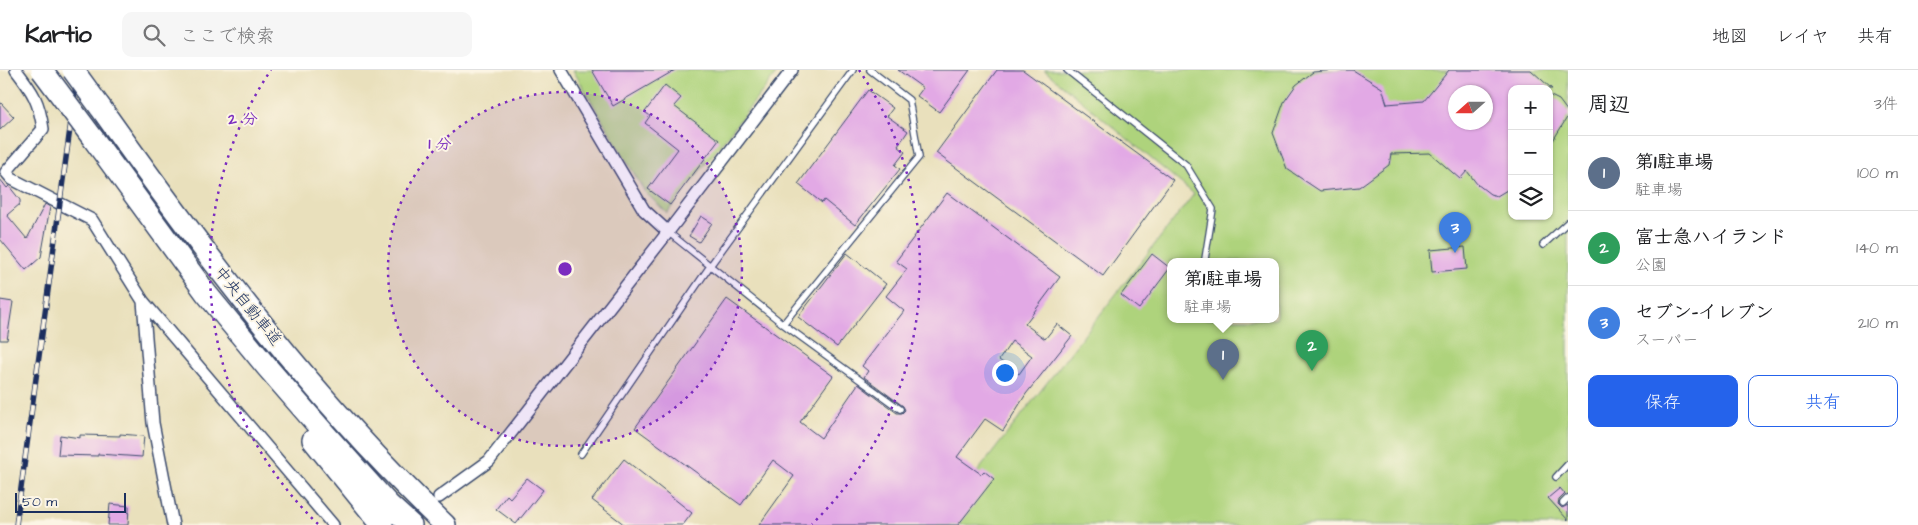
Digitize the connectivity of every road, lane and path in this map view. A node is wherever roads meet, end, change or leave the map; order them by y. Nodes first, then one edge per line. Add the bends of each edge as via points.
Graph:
1 (16, 70) edge
2 (42, 70) edge
3 (73, 70) edge
4 (561, 70) edge
5 (792, 70) edge
6 (853, 70) edge
7 (870, 70) edge
8 (1067, 70) edge
9 (3, 170) edge
10 (150, 219) junction
11 (1568, 222) edge
12 (668, 232) junction
13 (1543, 245) dead end
14 (1205, 258) edge
15 (710, 266) junction
16 (143, 301) junction
17 (783, 324) junction
18 (900, 408) dead end
19 (580, 454) dead end
20 (1568, 464) edge
21 (1556, 477) dead end
22 (406, 488) junction
23 (439, 497) dead end
24 (1568, 498) edge
25 (1563, 503) dead end
26 (172, 525) edge
27 (333, 525) edge
28 (382, 525) edge
29 (410, 525) edge
30 (446, 525) edge
31 (453, 525) edge

1 - 9 street via 40,107 43,129
2 - 10 highway, 中央自動車道, bridge
3 - 22 highway, 中央自動車道, bridge via 224,278 288,356
4 - 12 street via 644,210
5 - 12 street
6 - 15 lane
7 - 17 lane via 909,100 919,156
8 - 14 lane via 1186,165 1213,209
9 - 16 street via 12,179 92,220
10 - 28 highway via 187,279 231,340
10 - 29 highway, 中央自動車道 via 266,366
11 - 13 lane
12 - 15 lane
12 - 23 street via 489,461
15 - 17 lane
15 - 19 lane
16 - 26 street via 153,424
16 - 27 street
17 - 18 lane
20 - 21 lane
22 - 30 highway, 中央自動車道
22 - 31 highway
24 - 25 lane

